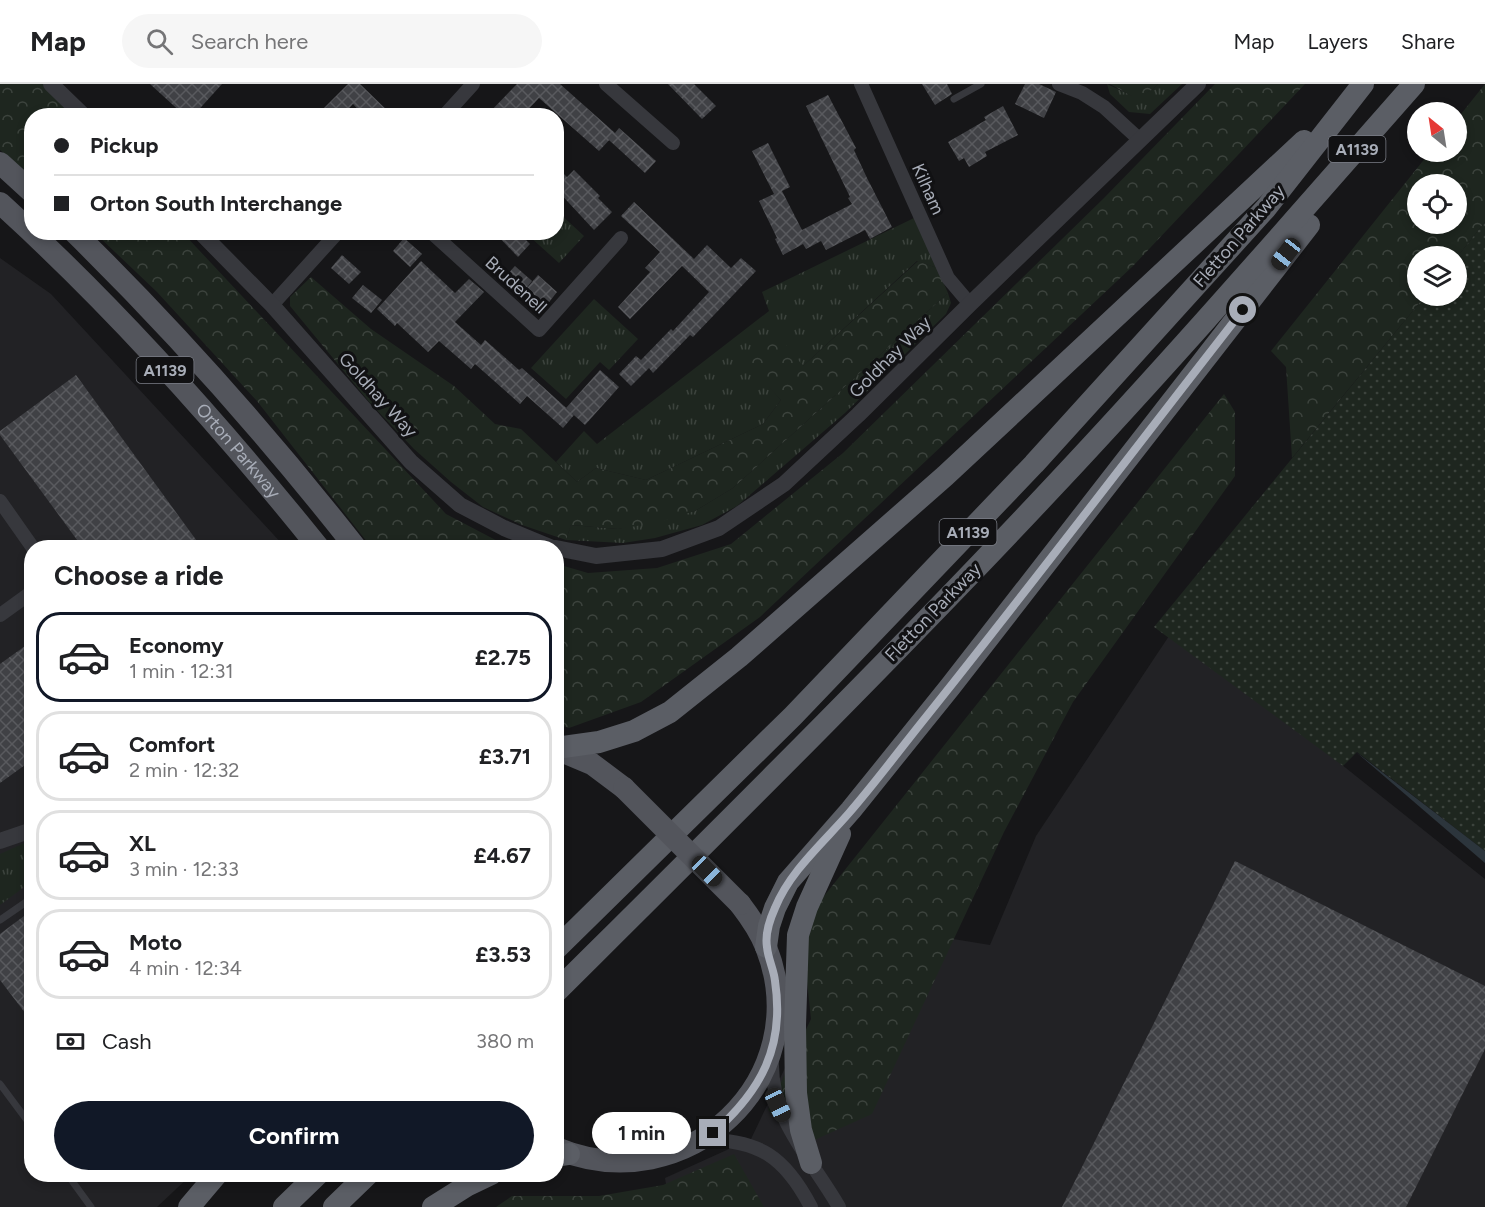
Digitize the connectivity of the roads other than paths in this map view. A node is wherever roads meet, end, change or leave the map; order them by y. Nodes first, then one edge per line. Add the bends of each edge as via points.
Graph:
1 (51, 84) edge
2 (473, 84) edge
3 (606, 84) edge
4 (861, 84) edge
5 (981, 84) edge
6 (1059, 84) edge
7 (1198, 84) edge
8 (1416, 84) edge
9 (1359, 89) edge
10 (954, 99) dead end
11 (76, 108) edge
12 (451, 108) edge
13 (1140, 140) junction
14 (673, 144) dead end
15 (0, 163) edge
16 (24, 185) edge
17 (0, 203) edge
18 (24, 226) edge
19 (621, 238) dead end
20 (39, 240) edge
21 (82, 240) edge
22 (208, 240) edge
23 (331, 240) edge
24 (440, 240) edge
25 (970, 304) junction
26 (272, 305) junction
27 (0, 501) edge
28 (27, 540) edge
29 (312, 540) edge
30 (350, 540) edge
31 (534, 540) edge
32 (564, 550) edge
33 (24, 598) edge
34 (0, 615) edge
35 (564, 747) edge
36 (564, 752) edge
37 (851, 810) junction
38 (24, 833) edge
39 (0, 841) edge
40 (24, 904) edge
41 (0, 920) edge
42 (564, 941) edge
43 (766, 947) junction
44 (564, 984) edge
45 (773, 1047) junction
46 (0, 1084) edge
47 (24, 1116) edge
48 (702, 1140) junction
49 (564, 1154) edge
50 (811, 1163) junction
51 (73, 1182) edge
52 (210, 1182) edge
53 (310, 1182) edge
54 (360, 1182) edge
55 (474, 1182) edge
56 (91, 1207) edge
57 (189, 1207) edge
58 (284, 1207) edge
59 (334, 1207) edge
60 (433, 1207) edge
61 (811, 1207) edge
62 (839, 1207) edge

1 - 11 street
2 - 12 street
3 - 14 street
4 - 25 street, Kilham via 948,278
5 - 10 lane
6 - 13 street via 1104,107
7 - 13 street, Goldhay Way
8 - 37 highway
8 - 44 highway, Fletton Parkway / A1139 via 1055,485 815,735
9 - 35 highway via 945,476 739,657 670,712 634,731
9 - 42 highway, Fletton Parkway / A1139 via 1266,208 1034,464 793,716
13 - 25 street, Goldhay Way
15 - 16 main road
17 - 18 main road, Orton Parkway / A1139
19 - 24 street, Brudenell via 539,330
20 - 29 main road, Orton Parkway / A1139 via 92,291 211,419
21 - 30 main road, Orton Parkway / A1139 via 235,401
22 - 26 street, Goldhay Way
23 - 26 street
25 - 32 street, Goldhay Way via 784,484 719,528 662,549 596,556
26 - 31 street, Goldhay Way via 411,462 460,506
27 - 28 street
33 - 34 street
36 - 43 main road, bridge via 592,764 624,788 740,904
37 - 43 highway via 788,882 775,908
37 - 50 highway via 798,935 796,1093
38 - 39 street
40 - 41 lane
43 - 45 main road via 778,996
45 - 48 main road via 752,1093 736,1113
45 - 50 street via 771,1077 778,1105
46 - 47 lane
48 - 49 main road via 658,1158 628,1163
48 - 61 street via 729,1140 770,1155 797,1183
50 - 62 street
51 - 56 lane
52 - 57 highway
53 - 58 highway
54 - 59 highway
55 - 60 highway

